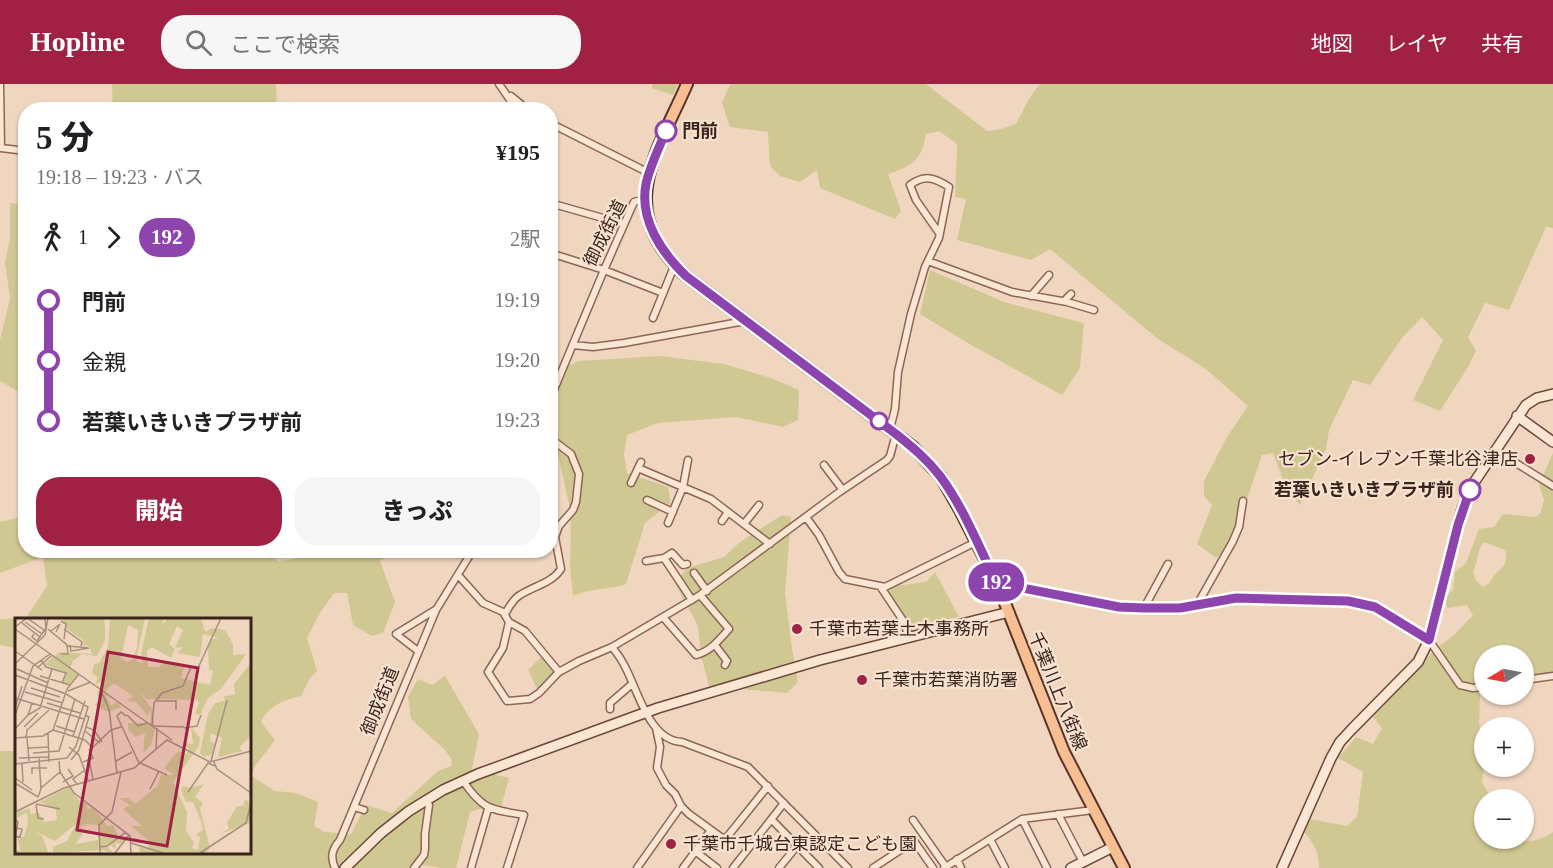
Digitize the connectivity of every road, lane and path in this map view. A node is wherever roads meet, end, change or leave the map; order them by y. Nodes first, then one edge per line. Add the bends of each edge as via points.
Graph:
1 (0, 84) edge
2 (499, 84) edge
3 (687, 84) edge
4 (506, 92) junction
5 (512, 102) edge
6 (518, 102) edge
7 (558, 127) edge
8 (18, 150) edge
9 (649, 173) junction
10 (645, 198) junction
11 (558, 205) edge
12 (624, 224) junction
13 (939, 232) junction
14 (558, 256) edge
15 (928, 261) junction
16 (675, 264) junction
17 (604, 270) junction
18 (1049, 275) dead end
19 (663, 292) junction
20 (1071, 294) dead end
21 (1031, 296) junction
22 (1064, 301) junction
23 (1094, 310) dead end
24 (653, 318) dead end
25 (745, 321) junction
26 (573, 345) junction
27 (558, 375) edge
28 (1553, 394) edge
29 (1517, 416) junction
30 (893, 431) junction
31 (1553, 442) edge
32 (558, 444) edge
33 (1495, 450) junction
34 (688, 460) dead end
35 (824, 465) dead end
36 (631, 483) dead end
37 (683, 486) junction
38 (1553, 486) edge
39 (842, 489) junction
40 (647, 500) dead end
41 (1243, 501) dead end
42 (759, 505) dead end
43 (673, 512) junction
44 (728, 512) junction
45 (806, 517) junction
46 (722, 521) dead end
47 (668, 524) dead end
48 (744, 524) junction
49 (558, 529) edge
50 (976, 542) junction
51 (770, 544) junction
52 (558, 553) edge
53 (468, 558) edge
54 (664, 558) junction
55 (646, 561) dead end
56 (687, 564) dead end
57 (1168, 564) dead end
58 (694, 573) dead end
59 (458, 575) junction
60 (997, 583) junction
61 (880, 586) junction
62 (706, 591) junction
63 (700, 595) junction
64 (692, 600) junction
65 (1197, 606) junction
66 (1144, 608) junction
67 (436, 610) junction
68 (1009, 612) junction
69 (505, 614) junction
70 (663, 617) junction
71 (509, 622) junction
72 (909, 636) junction
73 (1429, 640) junction
74 (715, 645) junction
75 (612, 647) junction
76 (418, 651) junction
77 (725, 665) dead end
78 (559, 672) junction
79 (1553, 676) edge
80 (1534, 679) edge
81 (632, 684) junction
82 (1474, 688) edge
83 (610, 709) dead end
84 (647, 712) junction
85 (656, 727) junction
86 (463, 781) junction
87 (768, 786) junction
88 (426, 800) junction
89 (784, 803) junction
90 (681, 806) junction
91 (354, 807) junction
92 (488, 809) junction
93 (364, 810) dead end
94 (1093, 810) junction
95 (1058, 814) junction
96 (1022, 819) junction
97 (772, 820) junction
98 (913, 820) dead end
99 (711, 830) junction
100 (990, 839) junction
101 (797, 846) junction
102 (1113, 847) junction
103 (694, 851) junction
104 (957, 860) junction
105 (1083, 862) junction
106 (931, 867) edge
107 (945, 867) edge
108 (335, 868) edge
109 (345, 868) edge
110 (414, 868) edge
111 (471, 868) edge
112 (507, 868) edge
113 (637, 868) edge
114 (683, 868) edge
115 (717, 868) edge
116 (733, 868) edge
117 (779, 868) edge
118 (819, 868) edge
119 (848, 868) edge
120 (873, 868) edge
121 (961, 868) edge
122 (1005, 868) edge
123 (1047, 868) edge
124 (1071, 868) edge
125 (1124, 868) edge
126 (1282, 868) edge

1 - 8 street via 1,148
2 - 4 street
3 - 9 main road, 御成街道
4 - 5 street
4 - 6 street
7 - 9 street
9 - 10 main road, 御成街道
10 - 12 street, 御成街道 via 634,202
10 - 16 main road, 千葉川上八街線 via 655,237
11 - 12 street
12 - 17 street, 御成街道
13 - 13 street via 916,200 910,185 918,180 933,178 950,187
13 - 15 street
14 - 17 street
15 - 21 street
15 - 30 street via 901,358
16 - 19 street
16 - 25 main road, 千葉川上八街線
17 - 19 street
17 - 26 street, 御成街道
18 - 21 street
19 - 24 street
20 - 22 street
21 - 22 street
22 - 23 street
25 - 26 street via 624,344
25 - 30 main road, 千葉川上八街線
26 - 27 street, 御成街道
28 - 29 street via 1537,398
29 - 31 street
29 - 33 street
30 - 39 street via 887,460
30 - 50 main road, 千葉川上八街線 via 923,456 940,477
32 - 49 street via 571,454 579,474 573,510
33 - 38 street
33 - 73 street via 1462,509
34 - 37 street
35 - 39 street
36 - 37 street via 640,465
37 - 43 street
37 - 44 street
39 - 45 street
40 - 43 street
41 - 65 street via 1233,542
42 - 48 street
43 - 47 street
44 - 46 street
44 - 48 street
45 - 51 street
45 - 61 street via 845,579
48 - 51 street
50 - 60 main road, 千葉川上八街線
50 - 61 street
51 - 62 street
52 - 69 street via 561,569 556,575 520,594
53 - 59 street, 御成街道
54 - 55 street
54 - 56 street via 672,553 683,565
54 - 64 street
57 - 66 street
58 - 62 street
59 - 67 street, 御成街道
59 - 69 street via 483,603
60 - 66 street via 1119,607
60 - 68 main road, 千葉川上八街線
61 - 72 street
62 - 63 street
63 - 64 street
63 - 74 street via 729,629
64 - 70 street
65 - 66 street
65 - 73 street via 1236,598 1348,601 1381,610
67 - 76 street, 御成街道
67 - 76 street via 396,634
68 - 72 street
68 - 94 main road, 千葉川上八街線 via 1064,752
69 - 71 street
70 - 74 street via 696,655
70 - 75 street
71 - 78 street via 525,632
71 - 78 street via 503,648 488,672 507,701 530,699
72 - 84 street
73 - 82 street via 1460,685
73 - 126 street via 1414,667 1340,742
74 - 77 street via 727,661
75 - 78 street
75 - 81 street
76 - 91 street, 御成街道
79 - 80 street
81 - 83 street via 610,703
81 - 84 street
84 - 85 street
84 - 86 street
85 - 87 street via 673,742 748,767
85 - 90 street via 660,747 657,768
86 - 88 street
86 - 92 street
87 - 89 street
87 - 99 street via 727,837
88 - 109 street via 381,833
88 - 110 street via 429,805 424,855
89 - 97 street
89 - 119 street
90 - 99 street
90 - 113 street
91 - 93 street
91 - 108 street, 御成街道 via 334,847
92 - 111 street
92 - 112 street via 524,815
94 - 95 street
94 - 102 main road, 千葉川上八街線
95 - 96 street
95 - 105 street
96 - 100 street
96 - 123 street
97 - 101 street
97 - 116 street
98 - 107 street
99 - 103 street
100 - 104 street
100 - 122 street
101 - 117 street
101 - 118 street
102 - 105 street
102 - 125 main road, 千葉川上八街線
103 - 114 street
103 - 115 street
104 - 107 street
104 - 121 street
105 - 124 street
106 - 120 street via 914,841

